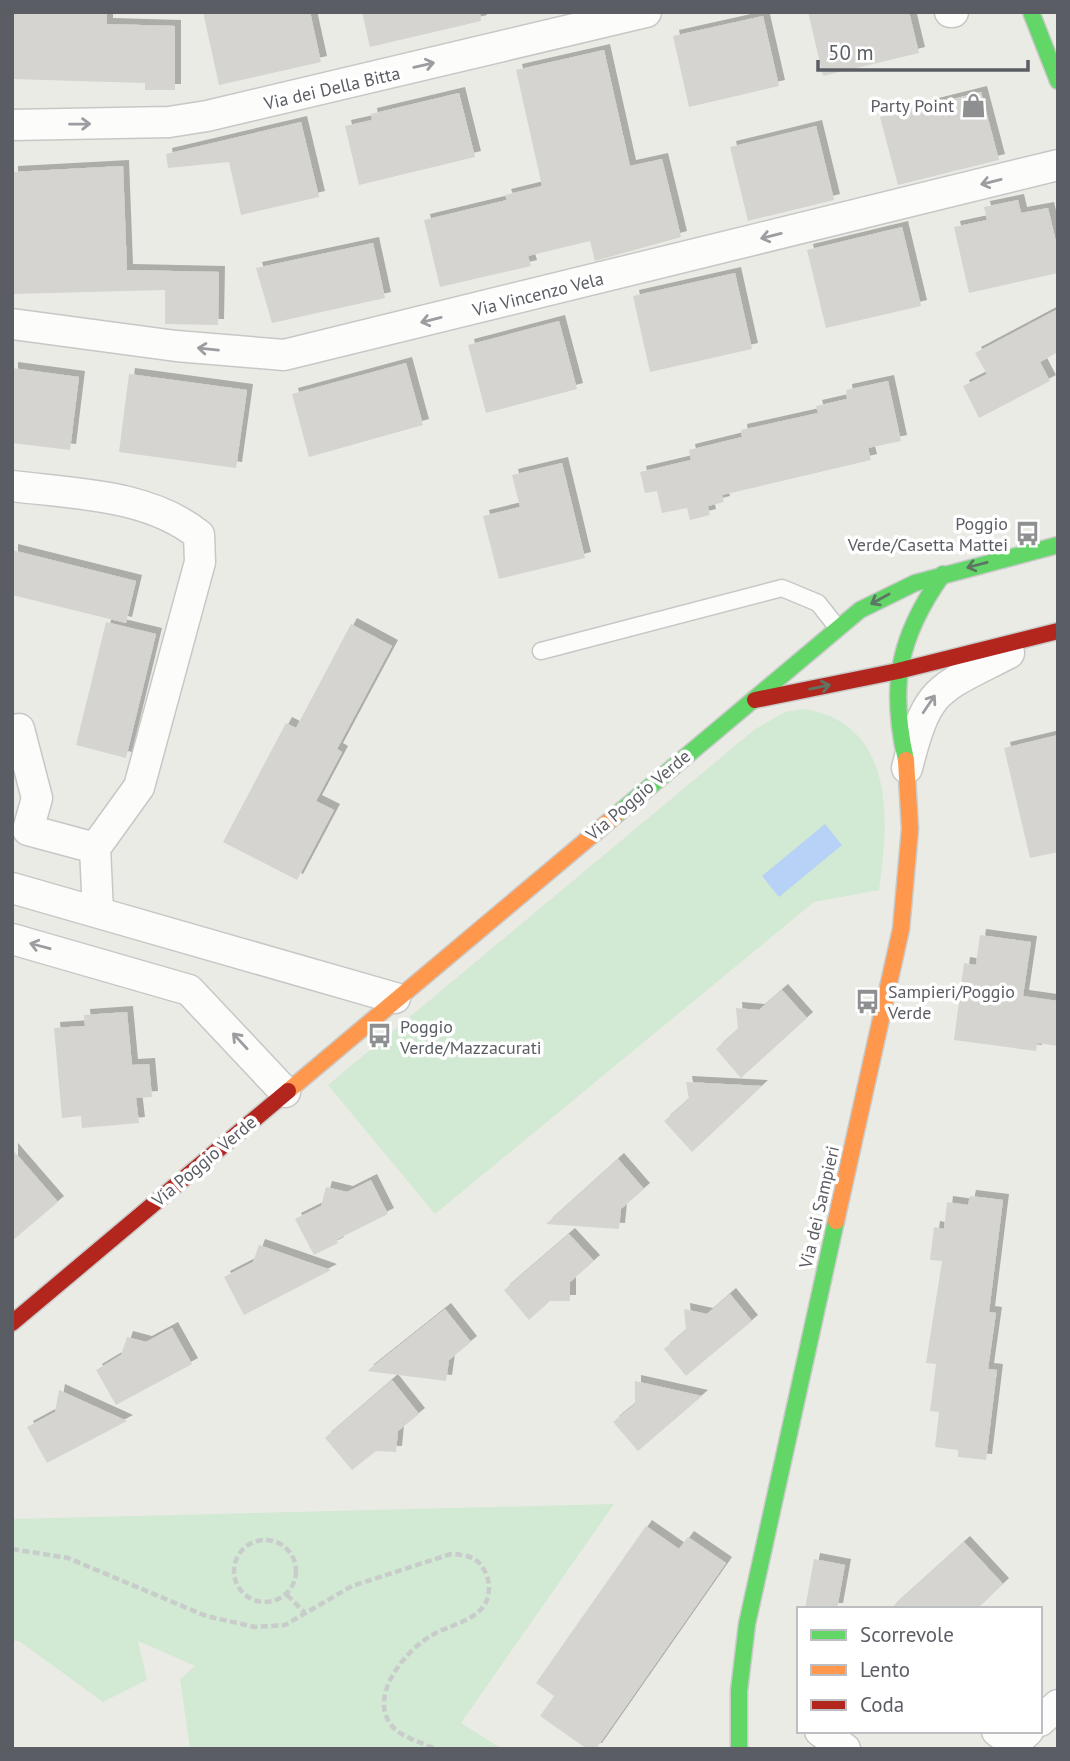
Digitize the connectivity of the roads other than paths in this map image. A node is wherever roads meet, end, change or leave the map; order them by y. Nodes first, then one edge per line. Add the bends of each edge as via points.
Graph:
1 (646, 12) edge
2 (1031, 12) edge
3 (1058, 80) edge
4 (12, 125) edge
5 (1058, 165) edge
6 (12, 324) edge
7 (12, 485) edge
8 (1058, 545) edge
9 (943, 574) junction
10 (837, 627) junction
11 (1048, 635) edge
12 (541, 651) dead end
13 (898, 671) junction
14 (753, 701) junction
15 (19, 729) dead end
16 (907, 768) junction
17 (95, 848) junction
18 (12, 888) edge
19 (98, 912) junction
20 (12, 939) edge
21 (395, 998) junction
22 (285, 1092) junction
23 (12, 1323) edge
24 (1058, 1705) edge
25 (1042, 1719) edge
26 (823, 1733) edge
27 (1000, 1733) edge
28 (1026, 1733) edge
29 (739, 1749) edge
30 (845, 1749) edge

4 -> 1 street, Via dei Della Bitta via 169,122 206,116
2 - 3 street
5 -> 6 street, Via Vincenzo Vela via 284,355
7 - 17 street via 133,502 183,522 200,536 200,562 139,787
8 -> 9 street, Via Poggio Verde
9 -> 10 street, Via Poggio Verde via 891,592
9 - 13 street via 914,617
10 - 12 lane via 818,603 782,588
10 - 14 street, Via Poggio Verde
11 - 13 street, Via Poggio Verde
16 -> 11 street via 922,716 935,695
14 -> 13 street, Via Poggio Verde
13 - 16 street, Via dei Sampieri via 898,729
14 - 21 street, Via Poggio Verde
15 - 17 street via 37,798 28,830
16 - 29 street, Via dei Sampieri via 909,855 901,929 747,1623 739,1691
17 - 19 street
18 - 19 street
19 - 21 street
22 -> 20 street via 189,990
21 - 22 street, Via Poggio Verde
22 - 23 street, Via Poggio Verde
24 - 25 street
26 - 30 street
27 - 28 street via 1014,1744

